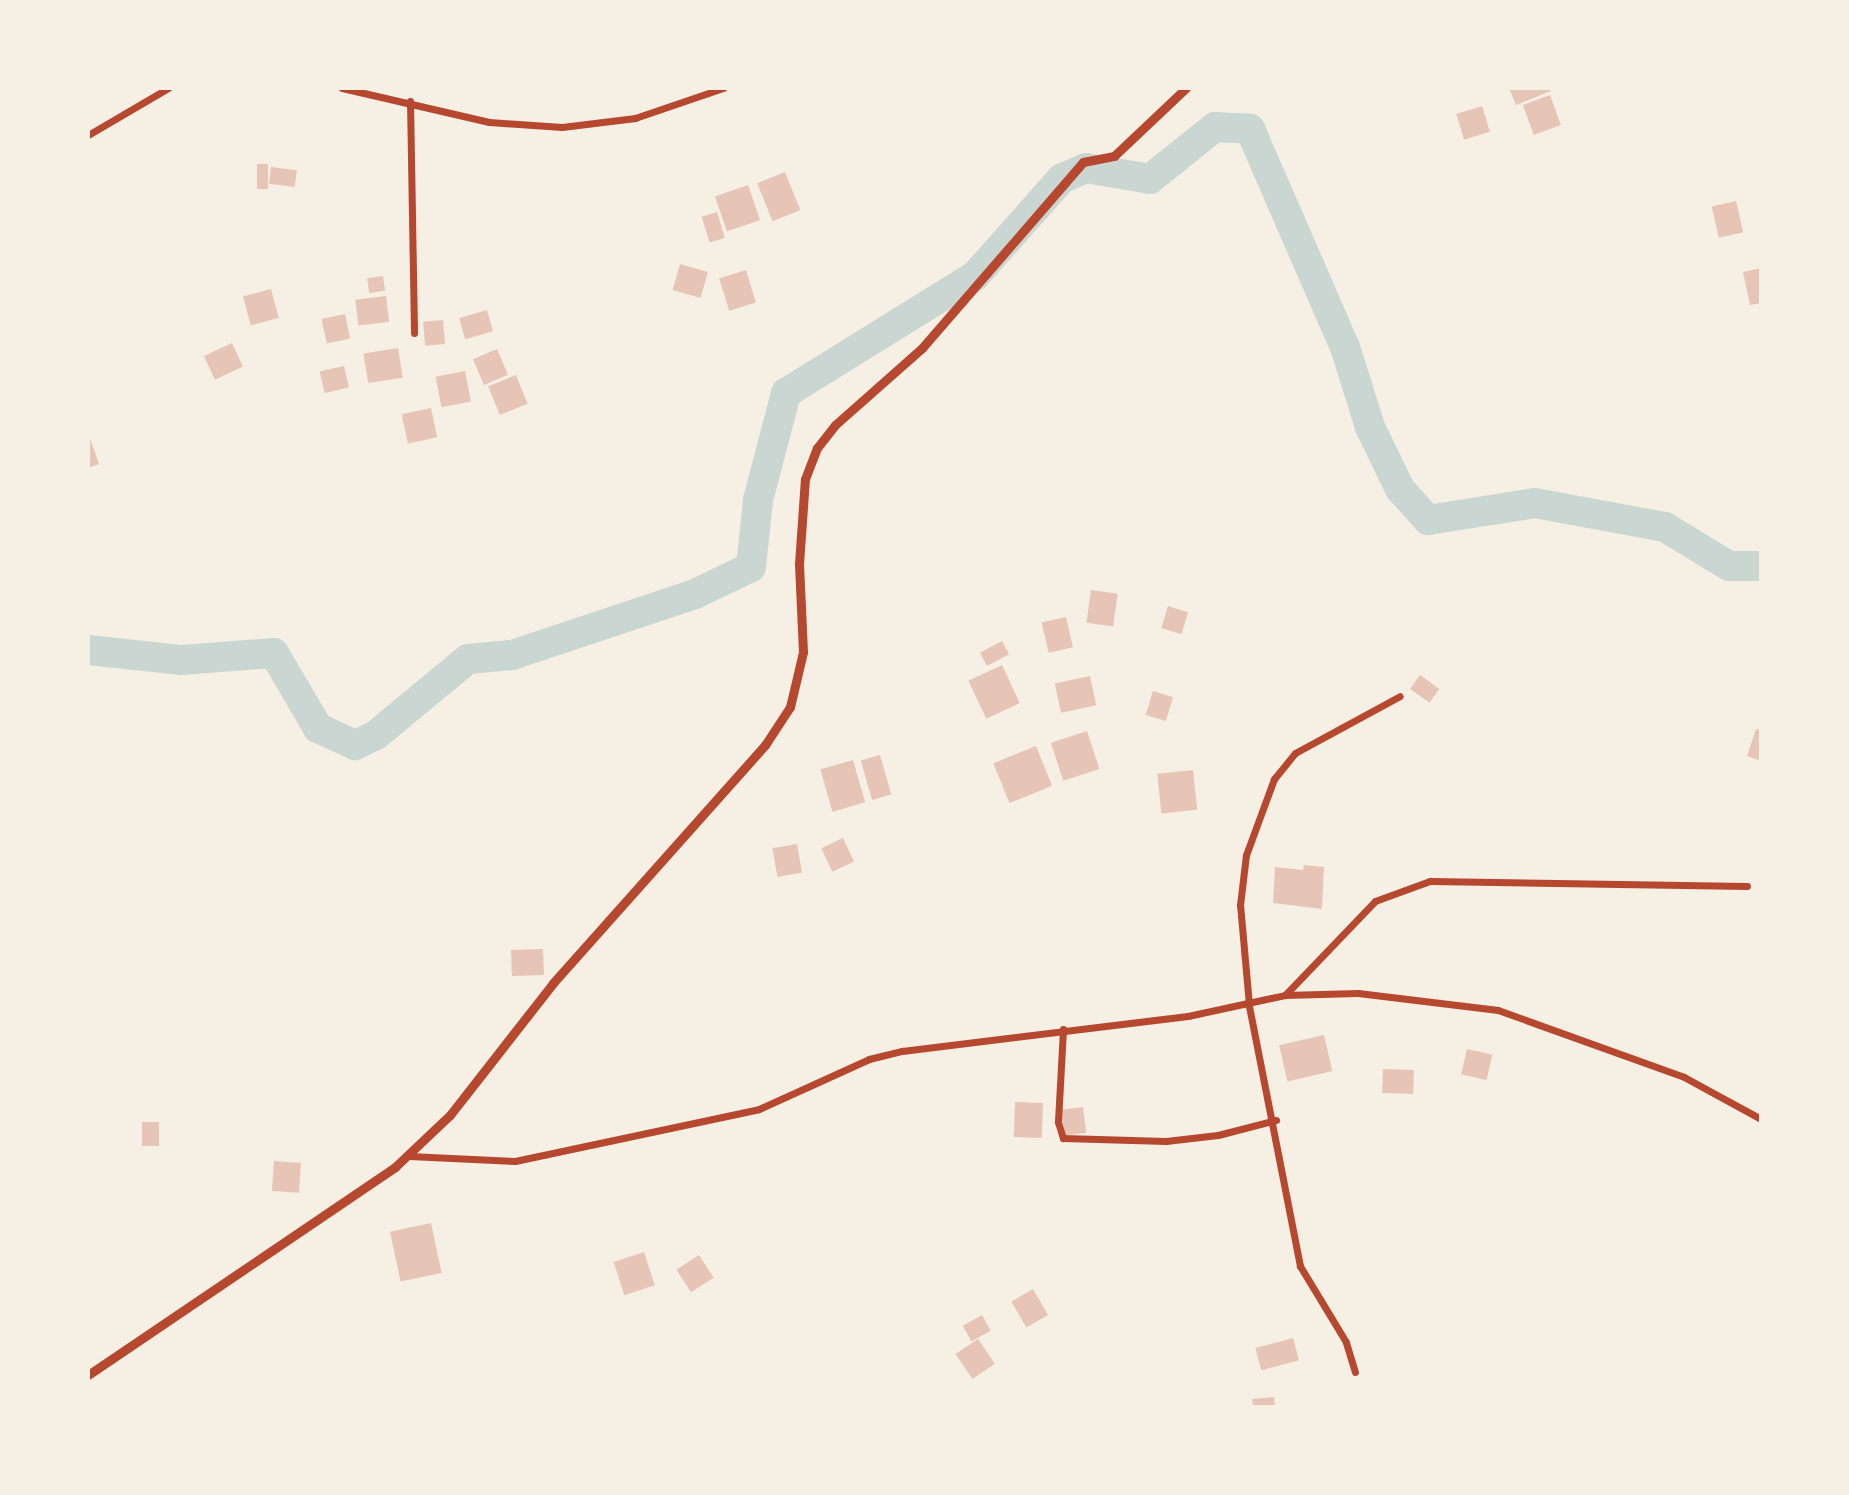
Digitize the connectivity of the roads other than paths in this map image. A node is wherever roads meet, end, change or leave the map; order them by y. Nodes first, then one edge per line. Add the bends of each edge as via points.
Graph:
1 (168, 88) edge
2 (342, 88) edge
3 (723, 88) edge
4 (1186, 88) edge
5 (410, 101) junction
6 (88, 135) edge
7 (414, 333) dead end
8 (1400, 696) dead end
9 (1747, 886) dead end
10 (1285, 995) junction
11 (1249, 1005) junction
12 (1063, 1029) junction
13 (1761, 1119) edge
14 (1276, 1120) junction
15 (409, 1156) junction
16 (1355, 1372) dead end
17 (88, 1375) edge

1 - 6 street
2 - 5 street
3 - 5 street via 635,118 562,127 489,122
4 - 15 street via 1114,156 1083,162 922,348 835,425 817,448 805,479 798,682 765,745 553,983 450,1115
5 - 7 street
8 - 11 street via 1295,753 1274,779 1246,855 1240,905
9 - 10 street via 1430,881 1375,901
10 - 11 street
10 - 13 street via 1386,995 1498,1010 1684,1077
11 - 12 street
11 - 14 street
12 - 14 street via 1058,1122 1063,1138 1166,1141
12 - 15 street via 902,1051 869,1059 759,1109 515,1161
14 - 16 street via 1300,1266 1346,1342
15 - 17 street

